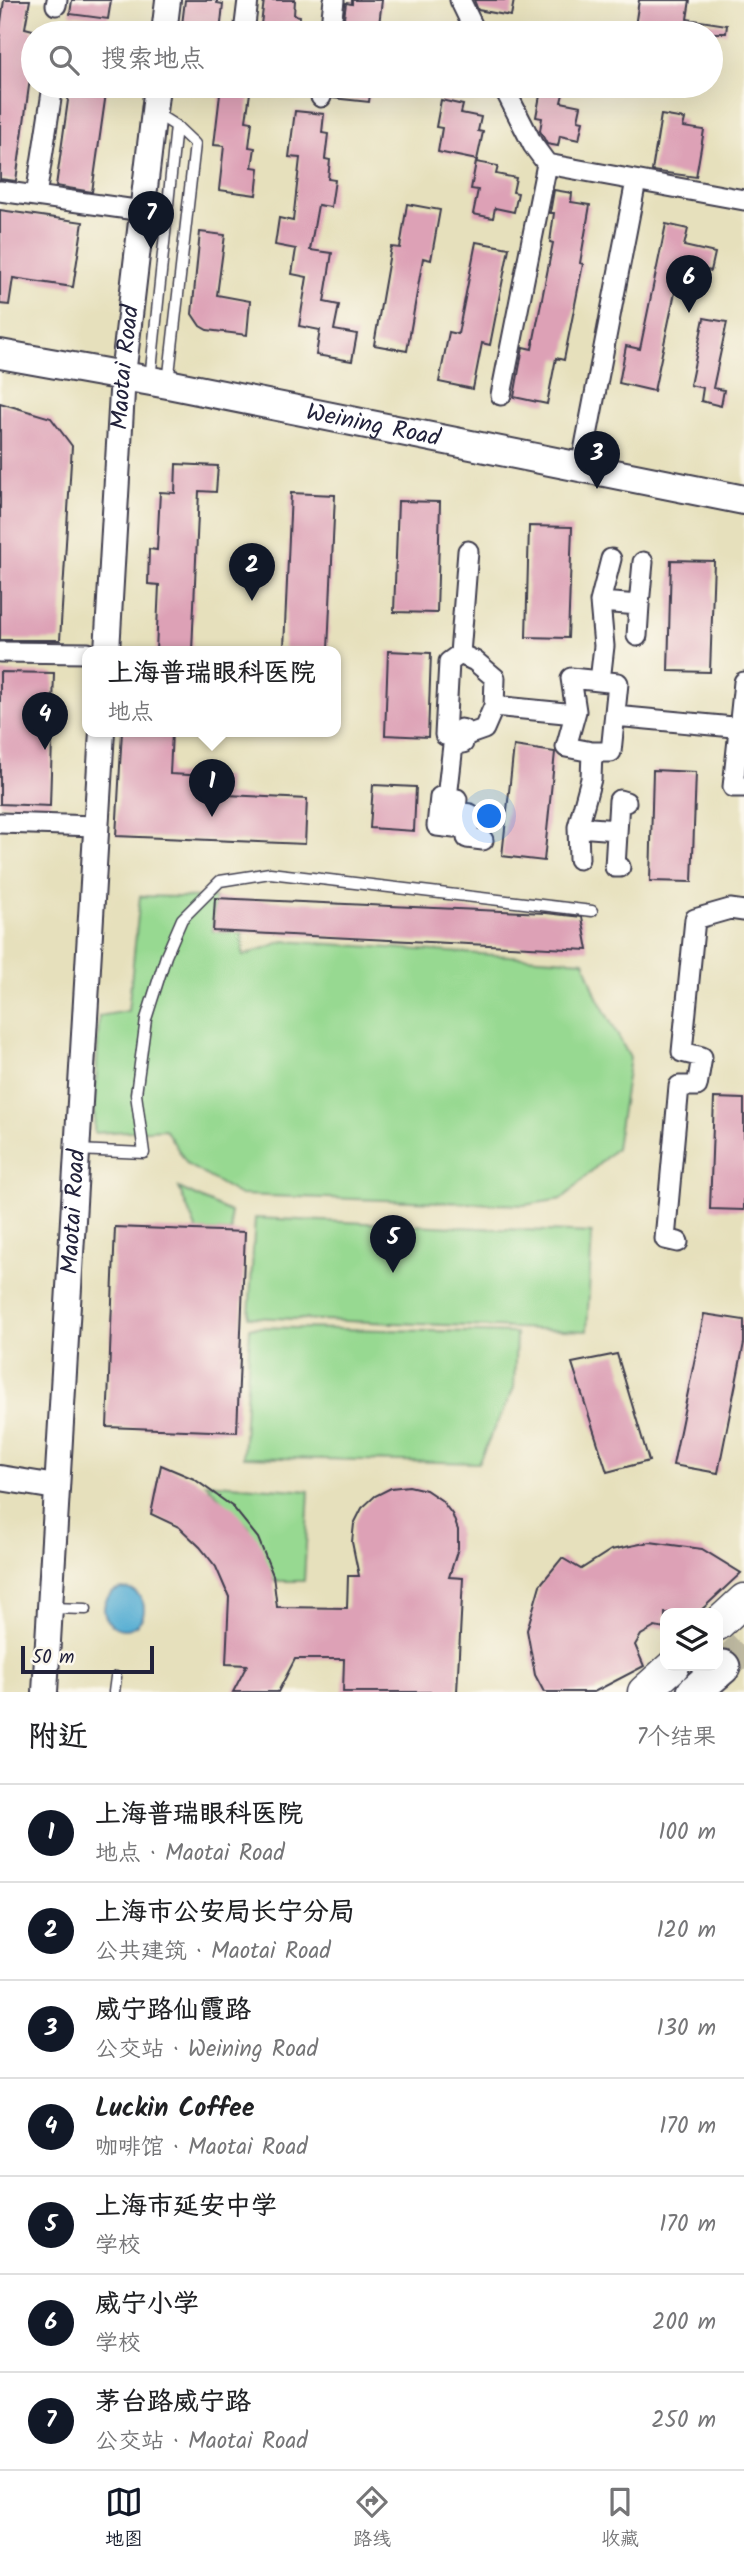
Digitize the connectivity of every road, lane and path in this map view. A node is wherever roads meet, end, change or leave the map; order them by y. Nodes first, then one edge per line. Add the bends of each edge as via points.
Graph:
1 (168, 0) edge
2 (248, 0) edge
3 (334, 0) edge
4 (460, 0) edge
5 (165, 21) edge
6 (245, 21) edge
7 (331, 21) edge
8 (470, 21) edge
9 (51, 98) edge
10 (156, 98) edge
11 (509, 98) edge
12 (154, 112) junction
13 (176, 127) junction
14 (547, 164) junction
15 (636, 181) junction
16 (0, 191) edge
17 (36, 196) junction
18 (744, 200) edge
19 (143, 211) junction
20 (0, 354) edge
21 (147, 380) junction
22 (501, 396) dead end
23 (581, 467) junction
24 (744, 500) edge
25 (468, 551) dead end
26 (611, 559) dead end
27 (643, 562) dead end
28 (600, 602) junction
29 (639, 605) junction
30 (637, 636) dead end
31 (108, 646) edge
32 (0, 652) edge
33 (82, 653) edge
34 (467, 657) junction
35 (600, 681) junction
36 (744, 682) edge
37 (494, 706) junction
38 (575, 714) junction
39 (615, 716) junction
40 (741, 727) edge
41 (102, 737) edge
42 (454, 739) junction
43 (592, 752) junction
44 (744, 788) edge
45 (626, 802) dead end
46 (0, 823) edge
47 (96, 826) junction
48 (578, 827) junction
49 (618, 830) junction
50 (483, 841) dead end
51 (579, 859) dead end
52 (620, 867) dead end
53 (592, 911) dead end
54 (744, 911) edge
55 (76, 1150) junction
56 (678, 1242) dead end
57 (0, 1478) edge
58 (56, 1487) junction
59 (744, 1600) edge
60 (50, 1608) junction
61 (86, 1609) dead end
62 (723, 1619) edge
63 (667, 1671) edge
64 (718, 1671) edge
65 (116, 1677) dead end
66 (45, 1692) edge
67 (114, 1692) edge
68 (644, 1692) edge
69 (694, 1692) edge

1 - 5 street
2 - 6 street
3 - 7 street
4 - 8 street
9 - 17 street
10 - 12 street, Maotai Road
11 - 14 street
12 - 13 lane
12 - 19 street, Maotai Road
13 - 21 lane
13 - 21 lane via 195,144
14 - 15 street
14 - 22 street
15 - 18 street
15 - 23 street
16 - 17 street
17 - 19 street
19 - 21 street, Maotai Road
20 - 21 main road, Weining Road
21 - 23 main road, Weining Road
21 - 31 street, Maotai Road
23 - 24 main road, Weining Road
25 - 34 street
26 - 28 street
27 - 29 street
28 - 29 street
28 - 35 street via 604,646
29 - 30 street
32 - 33 street
34 - 37 street via 495,678
34 - 42 street via 461,675 448,674
35 - 38 street via 571,678
35 - 39 street via 618,683
36 - 40 street
37 - 38 street
37 - 42 street via 484,729
38 - 43 street via 566,747
39 - 40 street
39 - 43 street via 611,752
40 - 44 street via 733,787
41 - 47 street, Maotai Road
42 - 50 street via 452,805 470,814 467,838
43 - 48 street via 592,779
45 - 49 street via 619,800
46 - 47 street
47 - 55 street, Maotai Road
48 - 49 street
48 - 51 street
49 - 52 street via 615,867
53 - 55 lane via 270,873 220,881 182,919 146,1018 136,1094 144,1153
54 - 56 street via 730,909 695,919 682,1052 702,1057 697,1086 679,1086 665,1239
55 - 58 street, Maotai Road
57 - 58 street
58 - 60 street, Maotai Road
59 - 62 main road
60 - 61 lane
60 - 66 street, Maotai Road
63 - 68 main road
64 - 69 highway
65 - 67 lane

